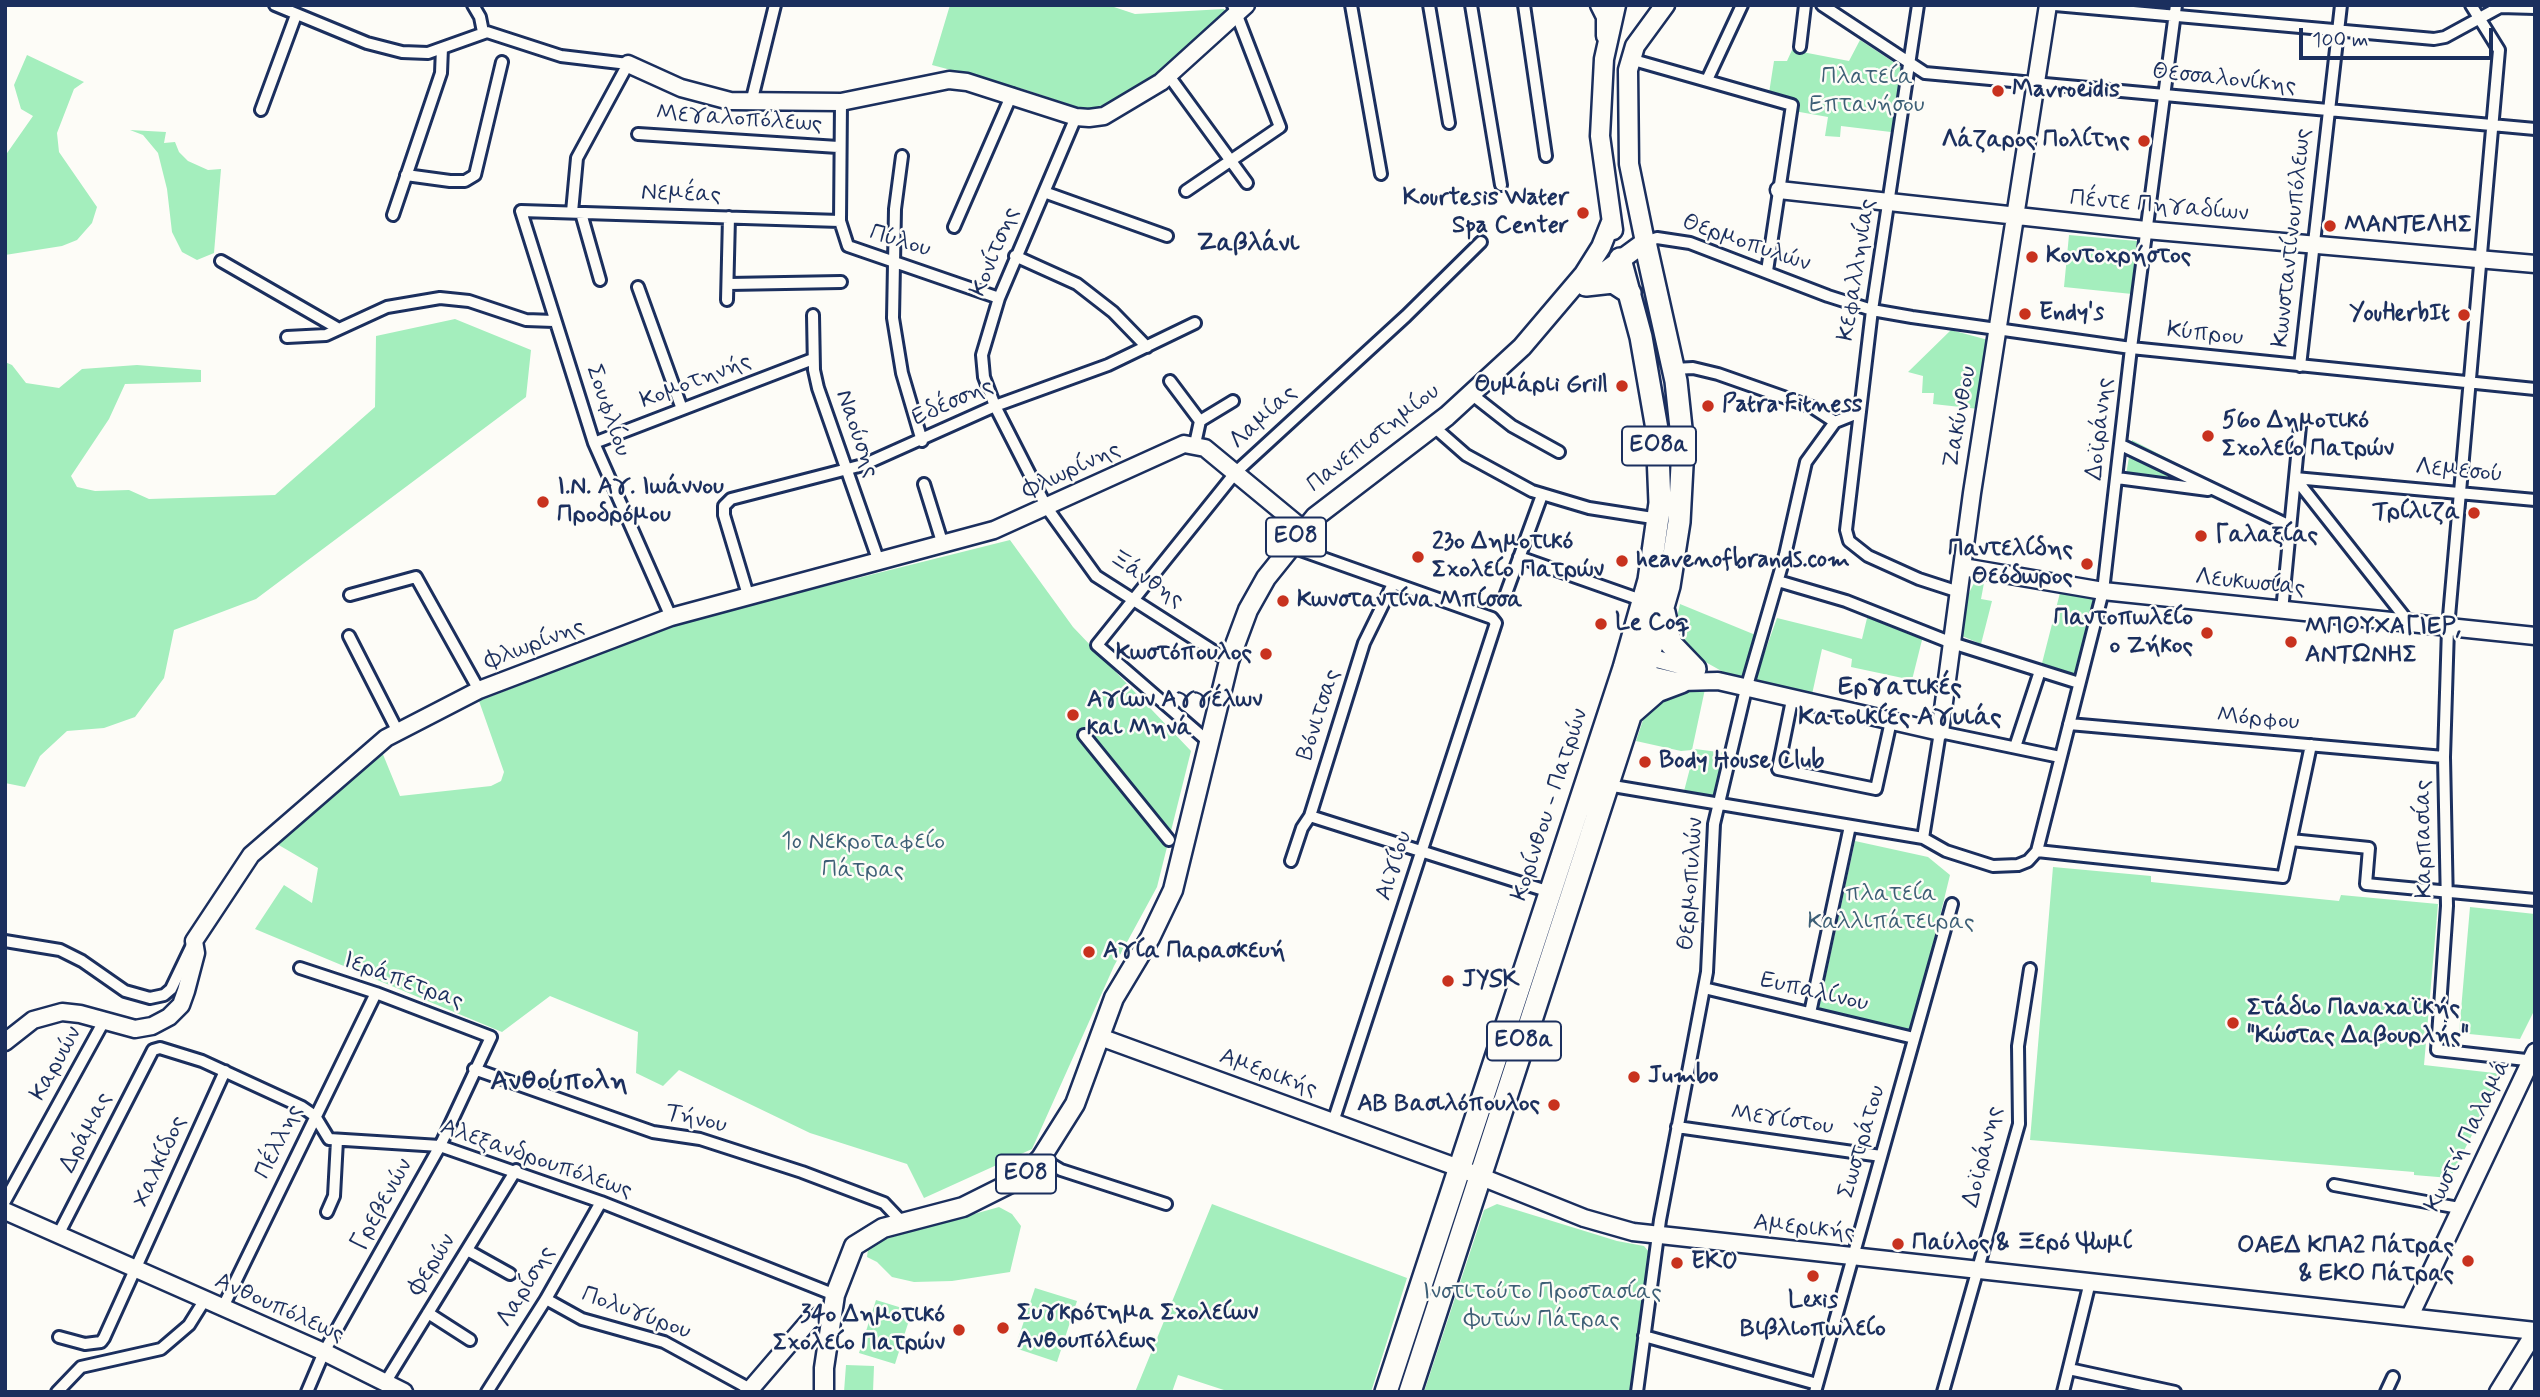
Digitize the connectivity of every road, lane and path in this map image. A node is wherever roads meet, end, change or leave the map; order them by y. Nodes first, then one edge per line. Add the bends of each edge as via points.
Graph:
1 (275, 5) edge
2 (473, 5) edge
3 (775, 5) edge
4 (1351, 5) edge
5 (1429, 5) edge
6 (1471, 5) edge
7 (1524, 5) edge
8 (1599, 5) edge
9 (1616, 5) edge
10 (1665, 5) edge
11 (1742, 5) edge
12 (1805, 5) edge
13 (1822, 5) edge
14 (1918, 5) edge
15 (2048, 5) edge
16 (2055, 5) edge
17 (2341, 5) edge
18 (2471, 5) edge
19 (1239, 8) edge
20 (2535, 8) edge
21 (2175, 10) edge
22 (296, 15) junction
23 (2479, 18) junction
24 (2338, 31) junction
25 (483, 32) junction
26 (1800, 47) dead end
27 (442, 48) junction
28 (1604, 59) junction
29 (1630, 59) junction
30 (502, 62) dead end
31 (628, 64) junction
32 (1910, 66) junction
33 (1169, 76) junction
34 (1707, 79) junction
35 (2038, 84) junction
36 (1012, 94) junction
37 (2166, 95) junction
38 (841, 102) junction
39 (751, 103) junction
40 (261, 110) dead end
41 (2328, 111) junction
42 (1076, 117) junction
43 (1449, 123) dead end
44 (2492, 125) junction
45 (2535, 130) edge
46 (638, 134) dead end
47 (838, 147) junction
48 (902, 156) dead end
49 (1546, 156) dead end
50 (1230, 159) junction
51 (1381, 174) dead end
52 (406, 175) junction
53 (1247, 183) dead end
54 (1501, 185) dead end
55 (1779, 190) junction
56 (1185, 191) dead end
57 (1044, 192) junction
58 (1890, 202) junction
59 (521, 211) joint
60 (577, 213) junction
61 (393, 215) dead end
62 (2017, 217) junction
63 (729, 218) junction
64 (840, 221) junction
65 (1611, 222) junction
66 (954, 228) dead end
67 (2146, 230) junction
68 (1167, 236) dead end
69 (1481, 242) dead end
70 (1645, 242) junction
71 (2313, 244) junction
72 (1015, 256) junction
73 (1620, 259) junction
74 (2480, 259) junction
75 (221, 261) dead end
76 (895, 261) junction
77 (2535, 264) edge
78 (1767, 271) junction
79 (600, 280) dead end
80 (841, 282) dead end
81 (729, 284) junction
82 (1586, 285) junction
83 (638, 287) dead end
84 (1630, 293) junction
85 (999, 298) junction
86 (1564, 299) junction
87 (727, 300) dead end
88 (1872, 310) junction
89 (813, 315) dead end
90 (554, 321) junction
91 (1195, 323) dead end
92 (339, 329) junction
93 (1999, 331) junction
94 (287, 337) dead end
95 (1147, 347) junction
96 (2131, 348) junction
97 (813, 359) junction
98 (2300, 366) junction
99 (1674, 369) junction
100 (1170, 381) dead end
101 (2469, 383) junction
102 (2535, 390) edge
103 (1470, 393) junction
104 (1233, 401) dead end
105 (996, 406) junction
106 (682, 410) junction
107 (1860, 412) junction
108 (1200, 421) junction
109 (1835, 422) junction
110 (1433, 426) junction
111 (2300, 426) dead end
112 (922, 441) junction
113 (594, 443) junction
114 (1195, 444) junction
115 (2121, 444) junction
116 (1559, 452) dead end
117 (846, 471) junction
118 (1236, 472) junction
119 (2117, 478) junction
120 (2295, 478) junction
121 (924, 484) dead end
122 (2217, 491) junction
123 (2459, 493) junction
124 (1542, 495) junction
125 (2535, 500) edge
126 (1047, 508) junction
127 (1659, 519) junction
128 (2290, 526) junction
129 (1303, 529) junction
130 (943, 545) junction
131 (1289, 545) junction
132 (1519, 557) junction
133 (879, 562) junction
134 (1963, 567) junction
135 (1778, 581) junction
136 (1393, 584) junction
137 (2103, 591) junction
138 (1959, 592) junction
139 (350, 595) dead end
140 (748, 595) junction
141 (1135, 599) junction
142 (1504, 599) dead end
143 (1654, 603) junction
144 (2281, 611) junction
145 (671, 617) junction
146 (2410, 624) junction
147 (2448, 628) junction
148 (349, 636) dead end
149 (2535, 636) edge
150 (1952, 643) junction
151 (1229, 661) junction
152 (1637, 662) junction
153 (2040, 671) junction
154 (1693, 677) junction
155 (2079, 683) junction
156 (1746, 689) junction
157 (479, 690) junction
158 (1792, 699) junction
159 (1629, 716) junction
160 (1891, 721) junction
161 (2069, 724) junction
162 (397, 730) junction
163 (1940, 732) junction
164 (1084, 736) dead end
165 (1210, 744) junction
166 (2311, 745) junction
167 (2015, 747) junction
168 (2060, 757) junction
169 (2444, 757) junction
170 (1607, 785) junction
171 (1718, 805) junction
172 (1310, 816) junction
173 (1850, 826) junction
174 (1923, 838) junction
175 (1169, 840) dead end
176 (2291, 840) junction
177 (2037, 851) junction
178 (1421, 852) junction
179 (1292, 862) dead end
180 (1550, 891) junction
181 (2448, 892) junction
182 (2535, 900) edge
183 (1952, 904) dead end
184 (194, 940) junction
185 (5, 941) edge
186 (300, 968) dead end
187 (2030, 969) dead end
188 (1704, 988) junction
189 (376, 993) junction
190 (1810, 1013) junction
191 (104, 1021) junction
192 (491, 1037) joint
193 (1100, 1037) junction
194 (1914, 1038) junction
195 (5, 1042) edge
196 (2533, 1058) edge
197 (474, 1069) junction
198 (225, 1071) junction
199 (315, 1118) junction
200 (1333, 1122) junction
201 (1677, 1127) junction
202 (337, 1140) junction
203 (440, 1146) junction
204 (1881, 1156) junction
205 (1041, 1158) junction
206 (1459, 1168) junction
207 (516, 1170) junction
208 (1480, 1177) junction
209 (2334, 1185) dead end
210 (5, 1202) edge
211 (601, 1202) junction
212 (1166, 1204) dead end
213 (2459, 1208) junction
214 (5, 1211) edge
215 (327, 1212) dead end
216 (902, 1222) junction
217 (58, 1235) junction
218 (1658, 1236) junction
219 (467, 1250) junction
220 (1853, 1257) junction
221 (135, 1269) junction
222 (1977, 1270) junction
223 (510, 1275) dead end
224 (2090, 1282) junction
225 (545, 1299) junction
226 (204, 1301) junction
227 (834, 1302) junction
228 (222, 1309) junction
229 (428, 1314) junction
230 (2410, 1316) junction
231 (2535, 1332) edge
232 (1644, 1336) junction
233 (59, 1337) dead end
234 (470, 1340) dead end
235 (324, 1352) junction
236 (2069, 1369) junction
237 (2393, 1377) dead end
238 (385, 1383) junction
239 (1816, 1388) edge
240 (749, 1391) edge
241 (57, 1392) edge
242 (307, 1392) edge
243 (404, 1392) edge
244 (487, 1392) edge
245 (824, 1392) edge
246 (1386, 1392) edge
247 (1410, 1392) edge
248 (1637, 1392) edge
249 (1942, 1392) edge
250 (2063, 1392) edge
251 (2175, 1392) edge
252 (2386, 1392) edge
253 (2498, 1392) edge

1 - 22 street
2 - 25 street
3 - 39 street
4 - 51 street
5 - 43 street
6 - 54 street
7 - 49 street
8 - 28 street via 1605,17
9 - 28 main road
10 - 29 main road
11 - 34 street
12 - 26 street
13 - 32 street, Θεσσαλονίκης
14 - 32 street, Κεφαλληνίας
15 - 35 street, Ζακύνθου
16 - 21 street
17 - 24 street, Κωνσταντίνουπόλεως
18 - 23 street, Καρπασίας
19 - 33 street
19 - 50 street via 1280,127
20 - 23 street via 2502,6
21 - 24 street
21 - 37 street, Δοϊράνης
22 - 27 street via 391,50 419,54
22 - 40 street
23 - 24 street via 2445,37
23 - 44 street, Καρπασίας via 2499,50
24 - 41 street, Κωνσταντίνουπόλεως
25 - 27 street
25 - 31 street via 561,56
27 - 52 street via 442,73
28 - 65 main road via 1600,148
29 - 34 street
29 - 70 main road via 1629,164
30 - 52 street via 474,176 450,181
31 - 39 street via 690,91
31 - 60 street via 577,158
32 - 35 street, Θεσσαλονίκης via 1925,73
32 - 58 street, Κεφαλληνίας
33 - 42 street via 1104,116
33 - 50 street
34 - 55 street via 1793,105
35 - 37 street, Θεσσαλονίκης
35 - 62 street, Ζακύνθου
36 - 38 street via 949,80
36 - 42 street
36 - 66 street
37 - 41 street, Θεσσαλονίκης
37 - 67 street, Δοϊράνης
38 - 39 street
38 - 47 street, Πύλου
41 - 44 street, Θεσσαλονίκης
41 - 71 street, Κωνσταντίνουπόλεως
42 - 57 street, Κονίτσης
44 - 45 street, Θεσσαλονίκης
44 - 74 street, Καρπασίας
46 - 47 street, Μεγαλοπόλεως
47 - 64 street, Πύλου
48 - 76 street
50 - 53 street
50 - 56 street
52 - 61 street
55 - 58 street, Πέντε Πηγαδίων
55 - 78 street
57 - 68 street
57 - 72 street, Κονίτσης
58 - 62 street, Πέντε Πηγαδίων
58 - 88 street, Κεφαλληνίας
59 - 60 street, Νεμέας
59 - 90 street, Σουφλίου
60 - 63 street, Νεμέας
60 - 79 street
62 - 67 street, Πέντε Πηγαδίων
62 - 93 street, Ζακύνθου
63 - 64 street, Νεμέας
63 - 81 street
64 - 76 street, Πύλου via 852,248
65 - 73 main road, Κορίνθου - Πατρών / ΕΟ8α
65 - 86 main road, Πανεπιστημίου / ΕΟ8 via 1598,254
67 - 71 street, Πέντε Πηγαδίων
67 - 96 street, Δοϊράνης
69 - 118 street, Λαμίας
70 - 73 main road, ΕΟ8
70 - 78 street, Θερμοπυλών via 1657,238 1681,241
70 - 99 highway, Κορίνθου - Πατρών / ΕΟ8α
71 - 74 street, Πέντε Πηγαδίων
71 - 98 street, Κωνσταντίνουπόλεως
72 - 85 street, Κονίτσης
72 - 95 street via 1077,284
73 - 82 main road, Πανεπιστημίου / ΕΟ8
73 - 84 highway, Κορίνθου - Πατρών / ΕΟ8α
74 - 77 street, Πέντε Πηγαδίων
74 - 101 street, Καρπασίας
75 - 92 street
76 - 85 street, Πύλου
76 - 112 street via 891,288 894,330 907,396
78 - 88 street, Θερμοπυλών
80 - 81 street
81 - 87 street
82 - 84 highway via 1613,282
82 - 86 main road, Πανεπιστημίου / ΕΟ8
83 - 106 street
84 - 127 highway, Κορίνθου - Πατρών / ΕΟ8α via 1657,429
85 - 105 street, Κονίτσης via 981,362
86 - 103 main road, Πανεπιστημίου / ΕΟ8 via 1522,347
88 - 93 street, Κύπρου
88 - 107 street, Κεφαλληνίας
89 - 97 street, Ναούσης
90 - 92 street via 526,320 469,302 440,299 387,307
90 - 113 street, Σουφλίου
91 - 95 street, Εδέσσης
92 - 94 street via 320,336
93 - 96 street, Κύπρου
93 - 134 street, Ζακύνθου
95 - 105 street, Εδέσσης
96 - 98 street, Κύπρου
96 - 115 street, Δοϊράνης
97 - 106 street, Κομοτηνής
97 - 117 street, Ναούσης via 823,406
98 - 101 street, Κύπρου
99 - 109 street via 1718,374 1812,407
99 - 143 highway, Κορίνθου - Πατρών / ΕΟ8α via 1683,447 1682,498 1678,539
100 - 108 street
101 - 102 street, Κύπρου
101 - 123 street, Καρπασίας
103 - 110 main road, Πανεπιστημίου / ΕΟ8
103 - 116 street via 1512,426
104 - 108 street
105 - 112 street, Εδέσσης
105 - 126 street, Ξάνθης
106 - 113 street, Κομοτηνής
107 - 109 street
107 - 138 street, Κεφαλληνίας via 1846,525 1849,541 1884,564
108 - 114 street
109 - 135 street, Θερμοπυλών via 1806,462
110 - 124 street via 1472,459
110 - 129 main road, Πανεπιστημίου / ΕΟ8
111 - 120 street
112 - 117 street, Εδέσσης
113 - 145 street, Σουφλίου
114 - 118 street
114 - 126 street, Φλωρίνης via 1179,446
115 - 119 street, Δοϊράνης
115 - 122 street
117 - 133 street, Ναούσης
117 - 140 street, Εδέσσης via 731,499 724,506
118 - 129 street
118 - 141 street, Λαμίας
119 - 122 street
119 - 137 street, Δοϊράνης
120 - 123 street, Λεμεσού
120 - 128 street
120 - 146 street
121 - 130 street
122 - 128 street
123 - 125 street, Λεμεσού
123 - 147 street, Καρπασίας
124 - 127 street
124 - 132 street
126 - 130 street, Φλωρίνης
126 - 141 street, Ξάνθης via 1096,576
127 - 143 highway, Κορίνθου - Πατρών / ΕΟ8α
128 - 144 street
129 - 131 main road, Πανεπιστημίου / ΕΟ8
130 - 133 street, Φλωρίνης
131 - 136 street
131 - 151 main road, Πανεπιστημίου / ΕΟ8 via 1248,611
132 - 142 street
132 - 143 street
133 - 140 street, Φλωρίνης
134 - 137 street, Λευκωσίας
134 - 138 street, Ζακύνθου
135 - 150 street via 1846,600
135 - 156 street, Θερμοπυλών
136 - 172 street, Βόνιτσας via 1364,643
136 - 178 street, Αιγίου via 1496,623
137 - 144 street, Λευκωσίας
137 - 155 street, Δοϊράνης
138 - 150 street, Ζακύνθου
139 - 157 street via 416,577
140 - 145 street, Φλωρίνης
141 - 151 street, Ξάνθης
141 - 165 street, Λαμίας via 1097,645
143 - 152 highway, Κορίνθου - Πατρών / ΕΟ8α
143 - 154 highway via 1671,644
144 - 146 street, Λευκωσίας
145 - 157 street, Φλωρίνης
146 - 147 street, Λευκωσίας
147 - 149 street, Λευκωσίας
147 - 169 street, Καρπασίας
148 - 162 street
150 - 153 street
150 - 163 street, Ζακύνθου
151 - 165 main road, Πανεπιστημίου / ΕΟ8
152 - 154 street
152 - 159 highway, Κορίνθου - Πατρών / ΕΟ8α
152 - 180 highway, Κορίνθου - Πατρών / ΕΟ8α
153 - 155 street
153 - 167 street
154 - 156 street
154 - 159 highway via 1657,691
155 - 161 street, Δοϊράνης
156 - 158 street
156 - 171 street, Θερμοπυλών
157 - 162 street, Φλωρίνης
158 - 160 street
158 - 160 street via 1778,769 1876,789
159 - 170 highway, Κορίνθου - Πατρών / ΕΟ8α
160 - 163 street
161 - 166 street, Μόρφου
161 - 168 street, Δοϊράνης
162 - 184 street, Φλωρίνης via 251,855
163 - 167 street
163 - 174 street, Ζακύνθου
164 - 175 street
165 - 193 main road, Πανεπιστημίου / ΕΟ8 via 1173,890 1114,998
166 - 169 street, Μόρφου
166 - 176 street
167 - 168 street
168 - 177 street, Δοϊράνης
169 - 181 street, Καρπασίας
170 - 171 street
170 - 208 highway, Κορίνθου - Πατρών / ΕΟ8α
171 - 173 street
171 - 188 street, Θερμοπυλών via 1710,848 1710,938
172 - 178 street
172 - 179 street, Βόνιτσας
173 - 174 street
173 - 190 street
174 - 177 street via 1946,851 1993,866 2018,865
176 - 177 street via 2283,877
176 - 181 street via 2369,848 2366,884
178 - 180 street
178 - 200 street, Αιγίου
180 - 206 highway, Κορίνθου - Πατρών / ΕΟ8α
181 - 182 street
181 - 196 street, Καρπασίας via 2437,1050
183 - 194 street, Σωστράτου
184 - 185 street, Φλωρίνης via 171,989 150,998 125,991 60,950
184 - 191 street via 196,953 186,991 171,1016 135,1029
186 - 189 street, Ιεράπετρας
187 - 222 street, Δοϊράνης via 2019,1036 2019,1124
188 - 190 street, Ευπαλίνου
188 - 201 street, Θερμοπυλών
189 - 192 street, Ιεράπετρας
189 - 199 street, Πέλλης
190 - 194 street, Ευπαλίνου
191 - 195 street via 75,1013 47,1015
191 - 210 street, Καρυών
192 - 197 street, Γρεβενών
193 - 200 street, Αμερικής
193 - 205 main road, Πανεπιστημίου / ΕΟ8 via 1075,1104
194 - 204 street, Σωστράτου
196 - 213 street, Κωστή Παλαμά
197 - 203 street, Γρεβενών
197 - 216 street, Τήνου via 653,1132 700,1139 838,1185 884,1203
198 - 199 street via 302,1107
198 - 217 street, Δράμας via 188,1056 153,1049
198 - 221 street, Χαλκίδος
199 - 202 street via 325,1136
199 - 228 street, Πέλλης
200 - 206 street, Αμερικής
201 - 204 street, Μεγίστου
201 - 218 street, Θερμοπυλών
202 - 203 street, Αλεξανδρουπόλεως
202 - 215 street via 334,1196
203 - 207 street, Αλεξανδρουπόλεως
203 - 235 street, Γρεβενών
204 - 220 street, Σωστράτου
205 - 212 street via 1061,1170
205 - 216 main road, Πανεπιστημίου / ΕΟ8 via 1023,1177 963,1207
206 - 208 street, Αμερικής
206 - 246 highway, Κορίνθου - Πατρών / ΕΟ8α
207 - 211 street, Αλεξανδρουπόλεως
207 - 219 street, Φερών
208 - 218 street, Αμερικής via 1584,1218
208 - 247 highway, Κορίνθου - Πατρών / ΕΟ8α
209 - 213 street
211 - 225 street, Λαρίσης
211 - 227 street, Αλεξανδρουπόλεως
213 - 230 street, Κωστή Παλαμά
214 - 217 street, Ανθουπόλεως
216 - 227 main road, Πανεπιστημίου / ΕΟ8 via 875,1231 854,1246
217 - 221 street, Ανθουπόλεως
218 - 220 street, Αμερικής
218 - 232 street, Θερμοπυλών
219 - 223 street
219 - 229 street, Φερών
220 - 222 street, Αμερικής
220 - 239 street, Σωστράτου
221 - 226 street, Ανθουπόλεως
221 - 233 street via 103,1340 85,1344
222 - 224 street, Αμερικής
222 - 249 street, Δοϊράνης
224 - 230 street, Αμερικής
224 - 236 street
225 - 240 street, Πολυγύρου via 582,1319 664,1342
225 - 244 street, Λαρίσης
226 - 228 street, Ανθουπόλεως
226 - 241 street via 189,1325 164,1347 82,1367
227 - 240 street via 809,1321
227 - 245 main road, Πανεπιστημίου / ΕΟ8
228 - 235 street, Ανθουπόλεως
229 - 234 street
229 - 238 street, Φερών
230 - 231 street, Αμερικής
231 - 253 street
232 - 239 street
232 - 248 street, Θερμοπυλών
235 - 238 street, Ανθουπόλεως
235 - 242 street, Γρεβενών
236 - 250 street
236 - 251 street
237 - 252 street
238 - 243 street, Ανθουπόλεως

